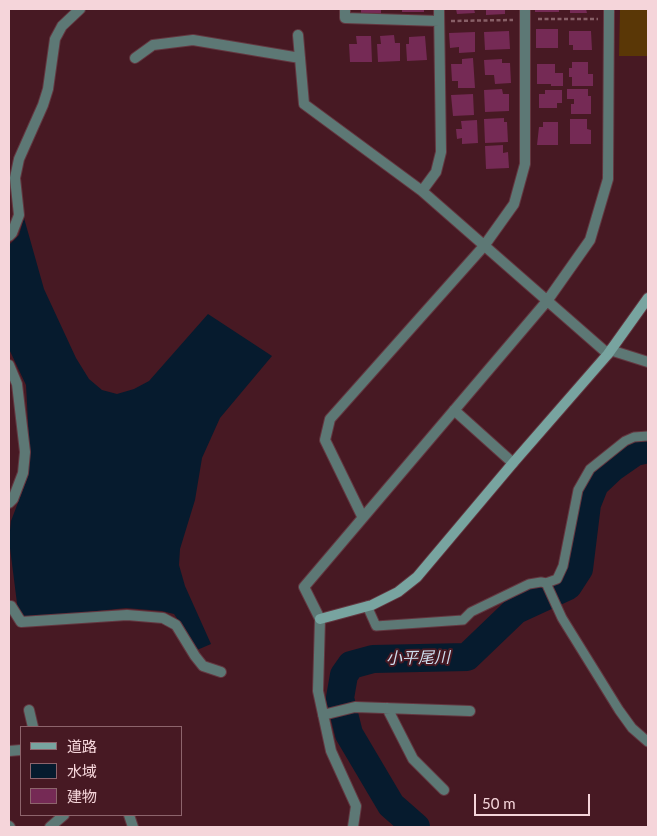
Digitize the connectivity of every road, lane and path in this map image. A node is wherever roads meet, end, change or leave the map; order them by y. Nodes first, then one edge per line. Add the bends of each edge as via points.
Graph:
1 (80, 9) edge
2 (345, 9) edge
3 (439, 9) edge
4 (525, 9) edge
5 (609, 9) edge
6 (439, 21) junction
7 (298, 35) dead end
8 (136, 58) dead end
9 (300, 58) junction
10 (422, 191) junction
11 (9, 236) edge
12 (484, 246) junction
13 (648, 298) edge
14 (547, 301) junction
15 (609, 352) junction
16 (648, 362) edge
17 (9, 364) edge
18 (454, 410) junction
19 (648, 436) edge
20 (513, 463) junction
21 (9, 503) edge
22 (362, 516) junction
23 (547, 585) junction
24 (368, 606) junction
25 (9, 609) edge
26 (320, 619) junction
27 (221, 672) dead end
28 (387, 708) junction
29 (28, 710) dead end
30 (470, 712) dead end
31 (324, 715) junction
32 (33, 726) edge
33 (648, 742) edge
34 (444, 790) dead end
35 (63, 816) edge
36 (50, 827) edge
37 (353, 827) edge

1 - 11 street via 62,26 55,39 45,97 19,159 15,178 19,215
2 - 6 street via 345,18
3 - 6 street
4 - 12 street via 525,164 514,204
5 - 14 street via 608,179 590,240
6 - 10 street via 441,152 436,172
7 - 9 street
8 - 9 street via 153,45 193,40
9 - 10 street via 304,104
10 - 12 street
12 - 14 street
12 - 22 street via 330,419 325,440
13 - 15 street
14 - 15 street
14 - 18 street
15 - 16 street
15 - 20 street
17 - 21 street via 18,384 25,452 23,473
18 - 20 street
18 - 22 street
19 - 23 lane via 625,441 590,470 574,504 563,566 557,579
20 - 24 street via 417,577 398,592
22 - 26 street via 304,587
23 - 24 lane via 541,582 529,584 472,612 463,620 376,626
23 - 33 lane via 618,710
24 - 26 street
25 - 27 street via 11,606 20,622 127,614 163,618 176,625 203,666
26 - 31 street via 318,691
28 - 30 street
28 - 31 street via 356,707
28 - 34 street via 414,759
29 - 32 street
31 - 37 street via 330,751 356,806
35 - 36 street

